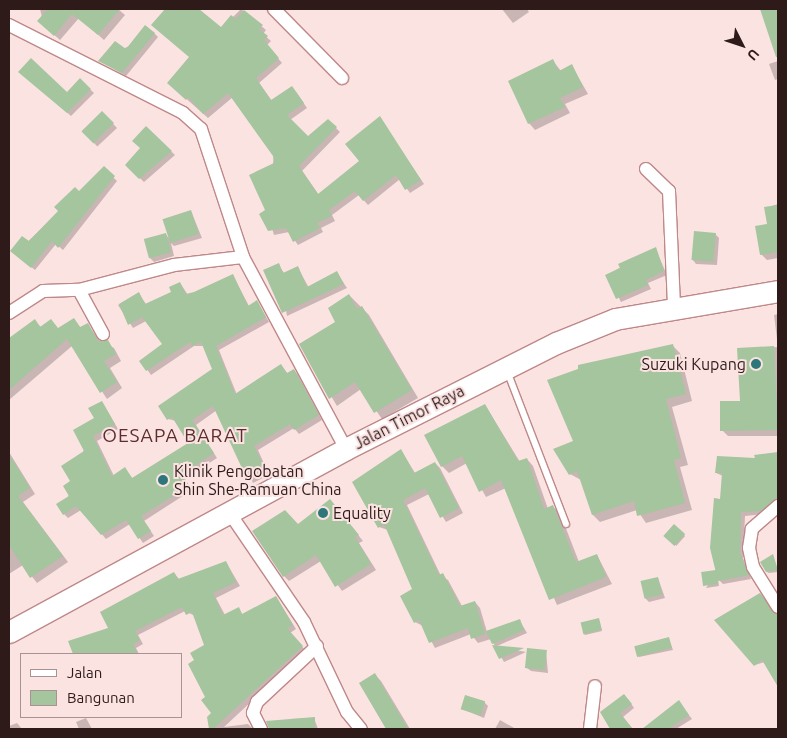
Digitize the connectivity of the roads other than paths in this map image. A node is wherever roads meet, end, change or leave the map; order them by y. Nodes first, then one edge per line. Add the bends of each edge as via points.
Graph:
1 (274, 9) edge
2 (9, 25) edge
3 (342, 78) dead end
4 (646, 169) dead end
5 (243, 257) junction
6 (79, 290) junction
7 (778, 291) edge
8 (674, 307) junction
9 (9, 313) edge
10 (103, 334) dead end
11 (506, 367) junction
12 (346, 449) junction
13 (778, 506) edge
14 (230, 512) junction
15 (566, 524) dead end
16 (778, 607) edge
17 (9, 632) edge
18 (317, 646) junction
19 (594, 686) dead end
20 (261, 729) edge
21 (361, 729) edge
22 (590, 729) edge

1 - 3 street
2 - 5 street via 183,114 202,129
4 - 8 street via 669,191
5 - 6 street via 174,265
5 - 12 street
6 - 9 street via 44,291
6 - 10 street
7 - 8 highway, Jalan Timor Raya
8 - 11 highway, Jalan Timor Raya via 615,319
11 - 12 highway, Jalan Timor Raya
11 - 15 lane
12 - 14 highway, Jalan Timor Raya
13 - 16 street via 752,529 749,548 753,567
14 - 17 highway, Jalan Timor Raya
14 - 18 street
18 - 20 street via 257,702 253,713
18 - 21 street via 347,712
19 - 22 street

